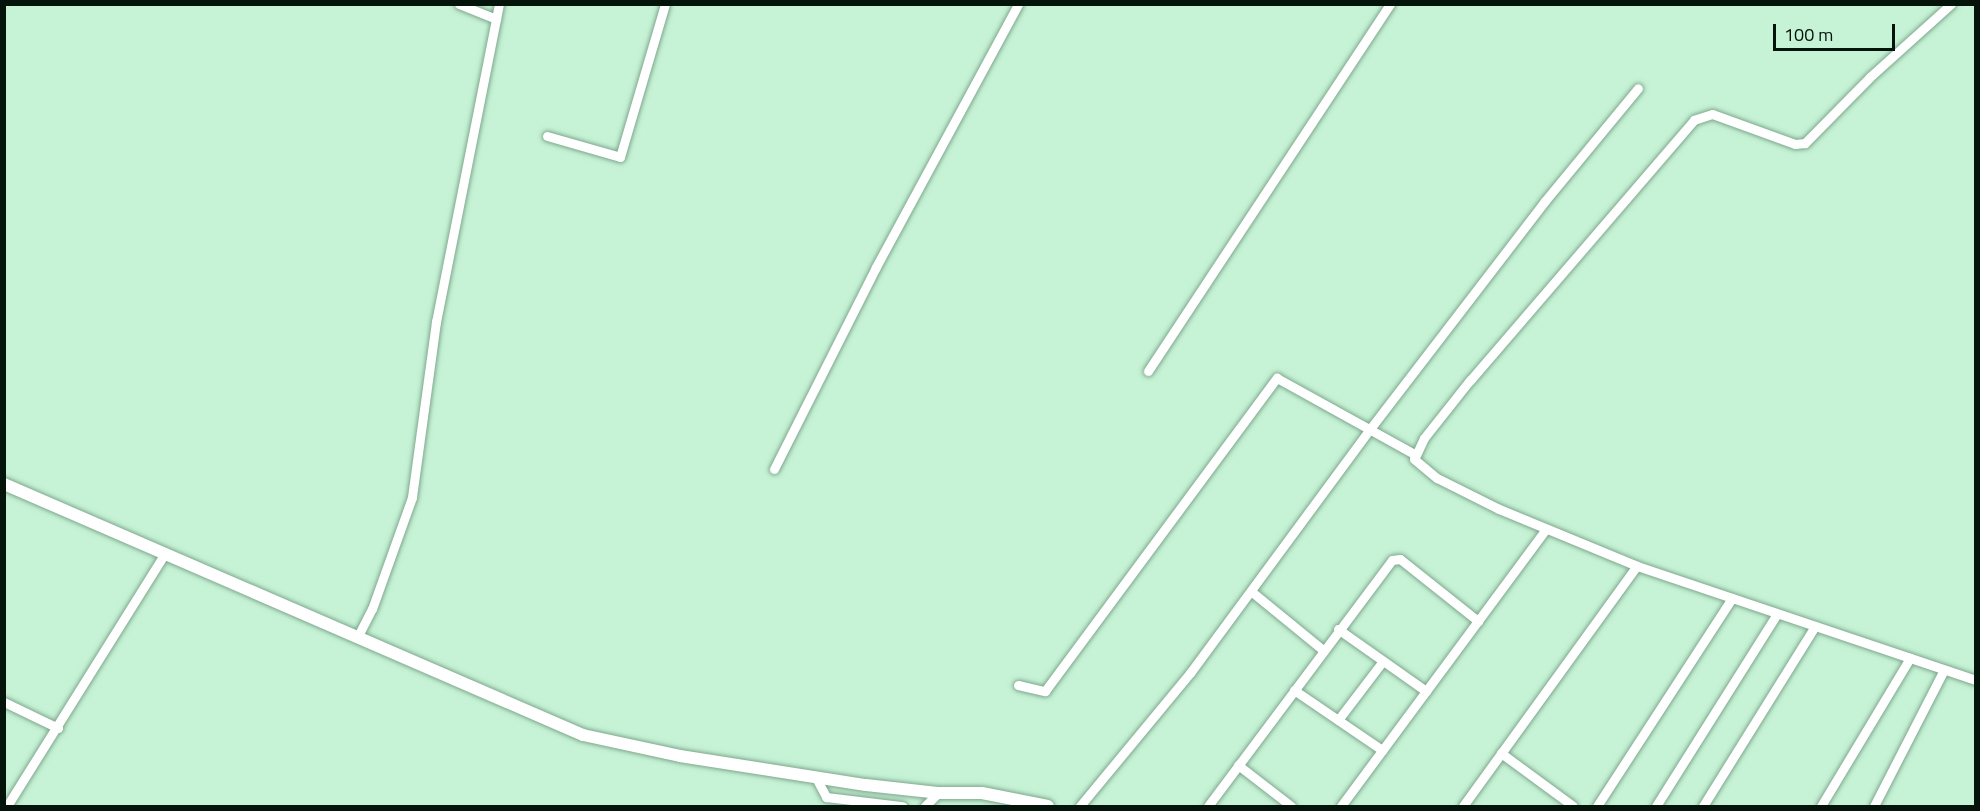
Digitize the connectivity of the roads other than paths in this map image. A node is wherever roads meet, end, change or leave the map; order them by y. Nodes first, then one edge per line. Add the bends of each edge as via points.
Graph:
1 (459, 4) edge
2 (499, 4) edge
3 (665, 4) edge
4 (1018, 4) edge
5 (1390, 4) edge
6 (1951, 4) edge
7 (496, 19) junction
8 (1638, 88) dead end
9 (548, 136) dead end
10 (1148, 371) dead end
11 (1370, 429) junction
12 (1414, 454) junction
13 (774, 469) dead end
14 (4, 484) edge
15 (1546, 529) junction
16 (163, 556) junction
17 (1637, 566) junction
18 (1252, 592) junction
19 (1732, 598) junction
20 (1777, 614) junction
21 (1478, 621) junction
22 (1815, 626) junction
23 (1338, 629) junction
24 (358, 636) junction
25 (1323, 650) junction
26 (1910, 658) junction
27 (1383, 661) junction
28 (1944, 669) junction
29 (1976, 680) edge
30 (1018, 685) dead end
31 (1294, 690) junction
32 (1426, 691) junction
33 (4, 702) edge
34 (1338, 720) junction
35 (58, 728) junction
36 (1382, 750) junction
37 (1501, 753) junction
38 (1238, 765) junction
39 (815, 776) junction
40 (938, 793) junction
41 (1284, 804) edge
42 (7, 807) edge
43 (902, 807) edge
44 (925, 807) edge
45 (1048, 807) edge
46 (1080, 807) edge
47 (1208, 807) edge
48 (1341, 807) edge
49 (1463, 807) edge
50 (1573, 807) edge
51 (1597, 807) edge
52 (1656, 807) edge
53 (1703, 807) edge
54 (1821, 807) edge
55 (1874, 807) edge

1 - 7 street
2 - 7 street
3 - 9 street via 620,157
4 - 13 street via 876,267
5 - 10 street
6 - 12 street via 1805,143 1794,144 1712,114 1694,120 1470,380
7 - 24 street via 436,322 412,498 380,590
8 - 11 street via 1545,201
11 - 12 street
11 - 18 street
11 - 30 street via 1277,378 1045,691
12 - 15 street via 1417,465 1437,477
14 - 16 street
15 - 17 street
15 - 21 street
16 - 24 street
16 - 35 street
17 - 19 street
17 - 37 street
18 - 25 street
18 - 46 street
19 - 20 street
19 - 51 street
20 - 22 street
20 - 52 street
21 - 23 street via 1396,558
21 - 32 street
22 - 26 street
22 - 53 street
23 - 25 street
23 - 27 street
24 - 39 street via 583,735 672,755
25 - 31 street
26 - 28 street
26 - 54 street
27 - 32 street
27 - 34 street
28 - 29 street
28 - 55 street
31 - 34 street
31 - 38 street
32 - 36 street
33 - 35 street
34 - 36 street
35 - 42 street
36 - 48 street
37 - 49 street
37 - 50 street
38 - 41 street
38 - 47 street
39 - 40 street
39 - 43 street via 826,797
40 - 44 street
40 - 45 street via 982,793

